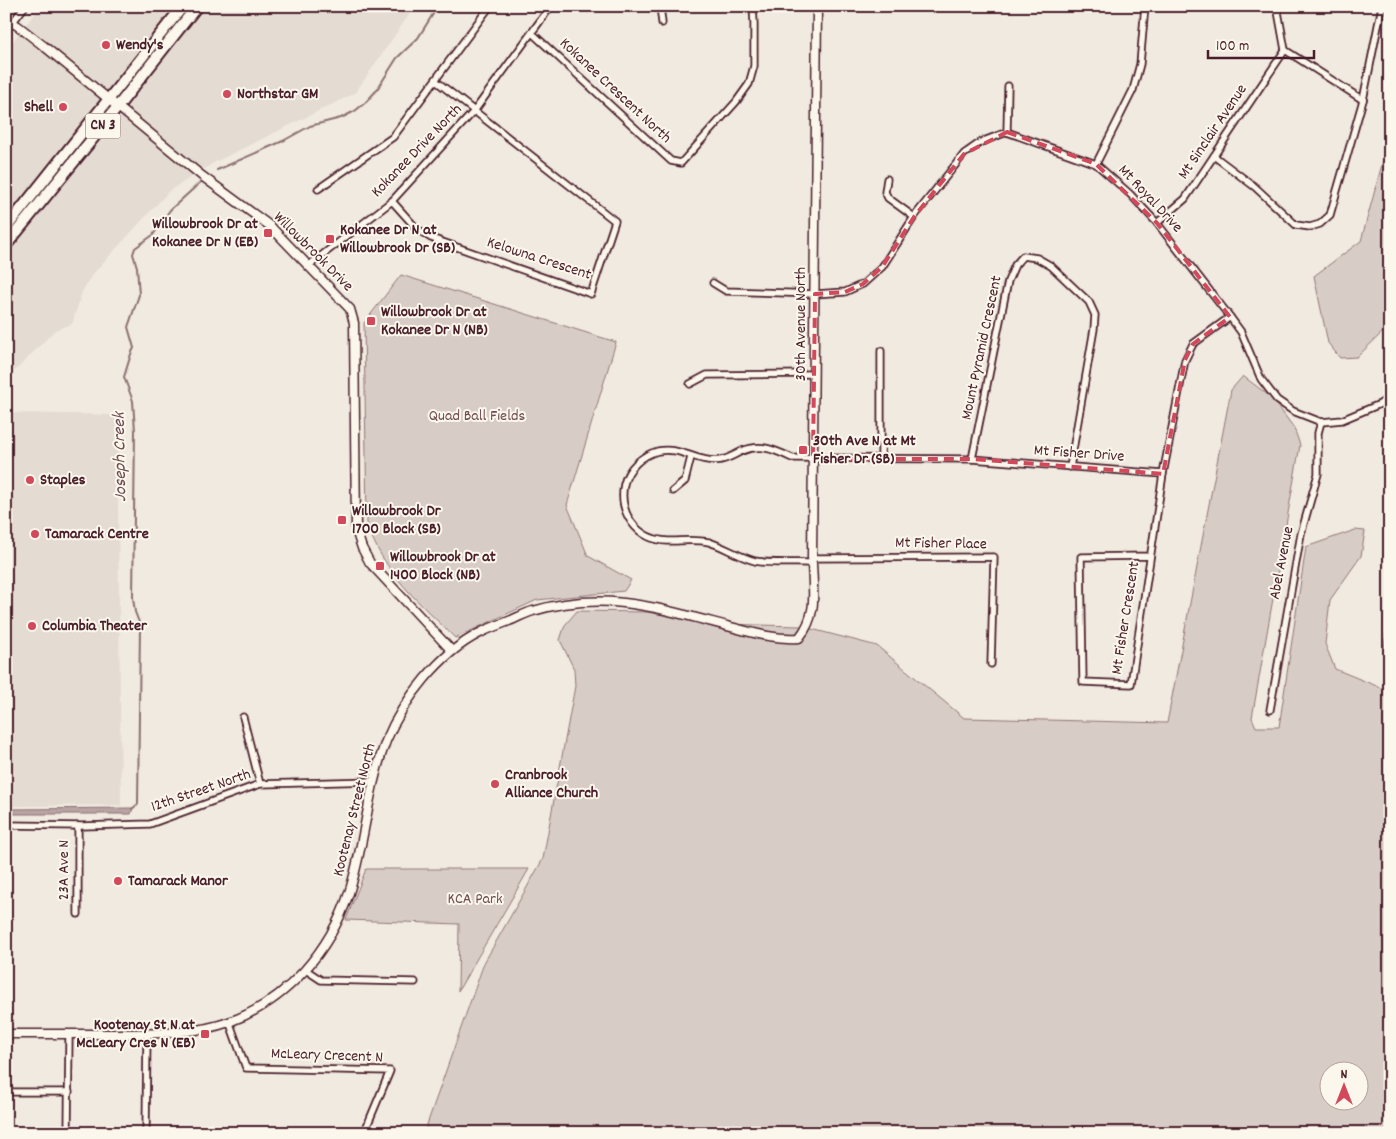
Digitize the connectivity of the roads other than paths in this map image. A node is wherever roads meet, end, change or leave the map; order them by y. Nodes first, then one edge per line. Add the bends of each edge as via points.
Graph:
1 (25, 6) edge
2 (183, 6) edge
3 (197, 6) edge
4 (490, 6) edge
5 (551, 6) edge
6 (660, 6) edge
7 (753, 6) edge
8 (817, 6) edge
9 (1145, 6) edge
10 (1277, 6) edge
11 (1382, 6) edge
12 (9, 21) edge
13 (662, 22) dead end
14 (6, 31) edge
15 (532, 33) junction
16 (1285, 50) junction
17 (436, 81) junction
18 (1008, 86) dead end
19 (109, 100) junction
20 (1363, 100) junction
21 (117, 108) junction
22 (475, 110) junction
23 (1007, 132) junction
24 (1214, 156) junction
25 (1096, 164) junction
26 (887, 179) dead end
27 (318, 189) dead end
28 (392, 201) junction
29 (914, 217) junction
30 (1157, 223) junction
31 (6, 228) edge
32 (6, 245) edge
33 (308, 266) junction
34 (713, 284) dead end
35 (815, 294) junction
36 (1230, 317) junction
37 (881, 351) dead end
38 (814, 374) junction
39 (690, 384) dead end
40 (1390, 397) edge
41 (1321, 422) junction
42 (691, 457) junction
43 (813, 459) junction
44 (881, 459) junction
45 (972, 460) junction
46 (1070, 467) junction
47 (1162, 474) junction
48 (673, 492) dead end
49 (1150, 556) junction
50 (812, 560) junction
51 (1390, 634) edge
52 (798, 638) joint
53 (1388, 648) dead end
54 (452, 651) junction
55 (991, 664) dead end
56 (1270, 710) dead end
57 (243, 717) dead end
58 (374, 781) junction
59 (260, 784) junction
60 (6, 825) edge
61 (78, 826) junction
62 (78, 914) dead end
63 (306, 970) junction
64 (415, 982) dead end
65 (229, 1021) junction
66 (6, 1034) edge
67 (69, 1034) junction
68 (147, 1034) junction
69 (6, 1092) edge
70 (69, 1092) junction
71 (68, 1133) edge
72 (146, 1133) edge
73 (364, 1133) edge

1 - 12 street
2 - 19 highway, CN 3
3 - 21 highway, CN 3
4 - 17 street, Kokanee Drive North
5 - 15 street, Kokanee Drive North
6 - 13 street
7 - 15 street, Kokanee Crescent North via 754,66 749,84 681,163 671,161
8 - 35 street, 30th Avenue North
9 - 25 street via 1140,64 1133,90
10 - 16 street
11 - 20 street
12 - 14 street
12 - 19 street, Willowbrook Drive
15 - 22 street, Kokanee Drive North
16 - 20 street
16 - 24 street, Mt Sinclair Avenue
17 - 22 street, Kokanee Drive North
17 - 27 street, Kokanee Drive North via 393,138
18 - 23 street
19 - 21 street, Willowbrook Drive
19 - 31 highway, CN 3
20 - 24 street via 1330,215 1320,224 1310,227 1296,225 1255,187
21 - 32 highway, CN 3
21 - 33 street, Willowbrook Drive via 270,226
22 - 28 street, Kokanee Drive North
22 - 28 street, Kelowna Crescent via 615,221 591,294 431,238 417,229
23 - 25 street, Mt Royal Drive
23 - 29 street via 981,142 964,154
24 - 30 street, Mt Sinclair Avenue via 1185,198
25 - 30 street, Mt Royal Drive
26 - 29 street via 885,192 888,198
28 - 33 street, Kokanee Drive North
29 - 35 street via 882,267 863,284 845,292
30 - 36 street, Mt Royal Drive
33 - 54 street, Willowbrook Drive via 350,309 354,323 356,530 362,548 370,563
34 - 35 street via 726,291
35 - 38 street, 30th Avenue North
36 - 41 street, Mt Royal Drive via 1241,332 1261,379 1277,400 1293,411
36 - 47 street via 1193,344 1184,360
37 - 44 street
38 - 39 street via 707,375
38 - 43 street, 30th Avenue North
40 - 41 street, Mt Royal Drive via 1342,420
41 - 56 street, Abel Avenue via 1318,474 1301,534
42 - 43 street, Mt Fisher Drive via 723,460 759,446 772,448 792,458
42 - 48 street via 685,481
42 - 50 street, Mt Fisher Drive via 668,450 656,452 632,466 622,492 623,505 638,530 652,538 667,541 692,539 710,543 756,561
43 - 44 street, Mt Fisher Drive
43 - 50 street, 30th Avenue North
44 - 45 street, Mt Fisher Drive
45 - 46 street, Mt Fisher Drive
45 - 46 street, Mount Pyramid Crescent via 1008,282 1023,256 1037,258 1051,266 1089,302 1095,315
46 - 47 street, Mt Fisher Drive
47 - 49 street, Mt Fisher Crescent
49 - 49 street, Mt Fisher Crescent via 1081,557 1083,682 1131,684
50 - 52 street, 30th Avenue North via 813,612
50 - 55 street, Mt Fisher Place via 994,557
51 - 53 street
52 - 54 street, Kootenay Street North via 747,631 647,605 601,600 533,611 478,634
54 - 58 street, Kootenay Street North via 405,704 386,742
57 - 59 street
58 - 59 street, 12th Street North
58 - 63 street, Kootenay Street North via 350,891 337,925
59 - 61 street, 12th Street North via 150,824
60 - 61 street, 12th Street North
61 - 62 street, 23A Ave N
63 - 64 street via 321,980
63 - 65 street, Kootenay Street North via 257,1009
65 - 68 street, Kootenay Street North via 202,1030
65 - 73 street, McLeary Crecent N via 246,1068 390,1071
66 - 67 street, Kootenay Street North
67 - 68 street, Kootenay Street North
67 - 70 street
68 - 72 street
69 - 70 street
70 - 71 street

